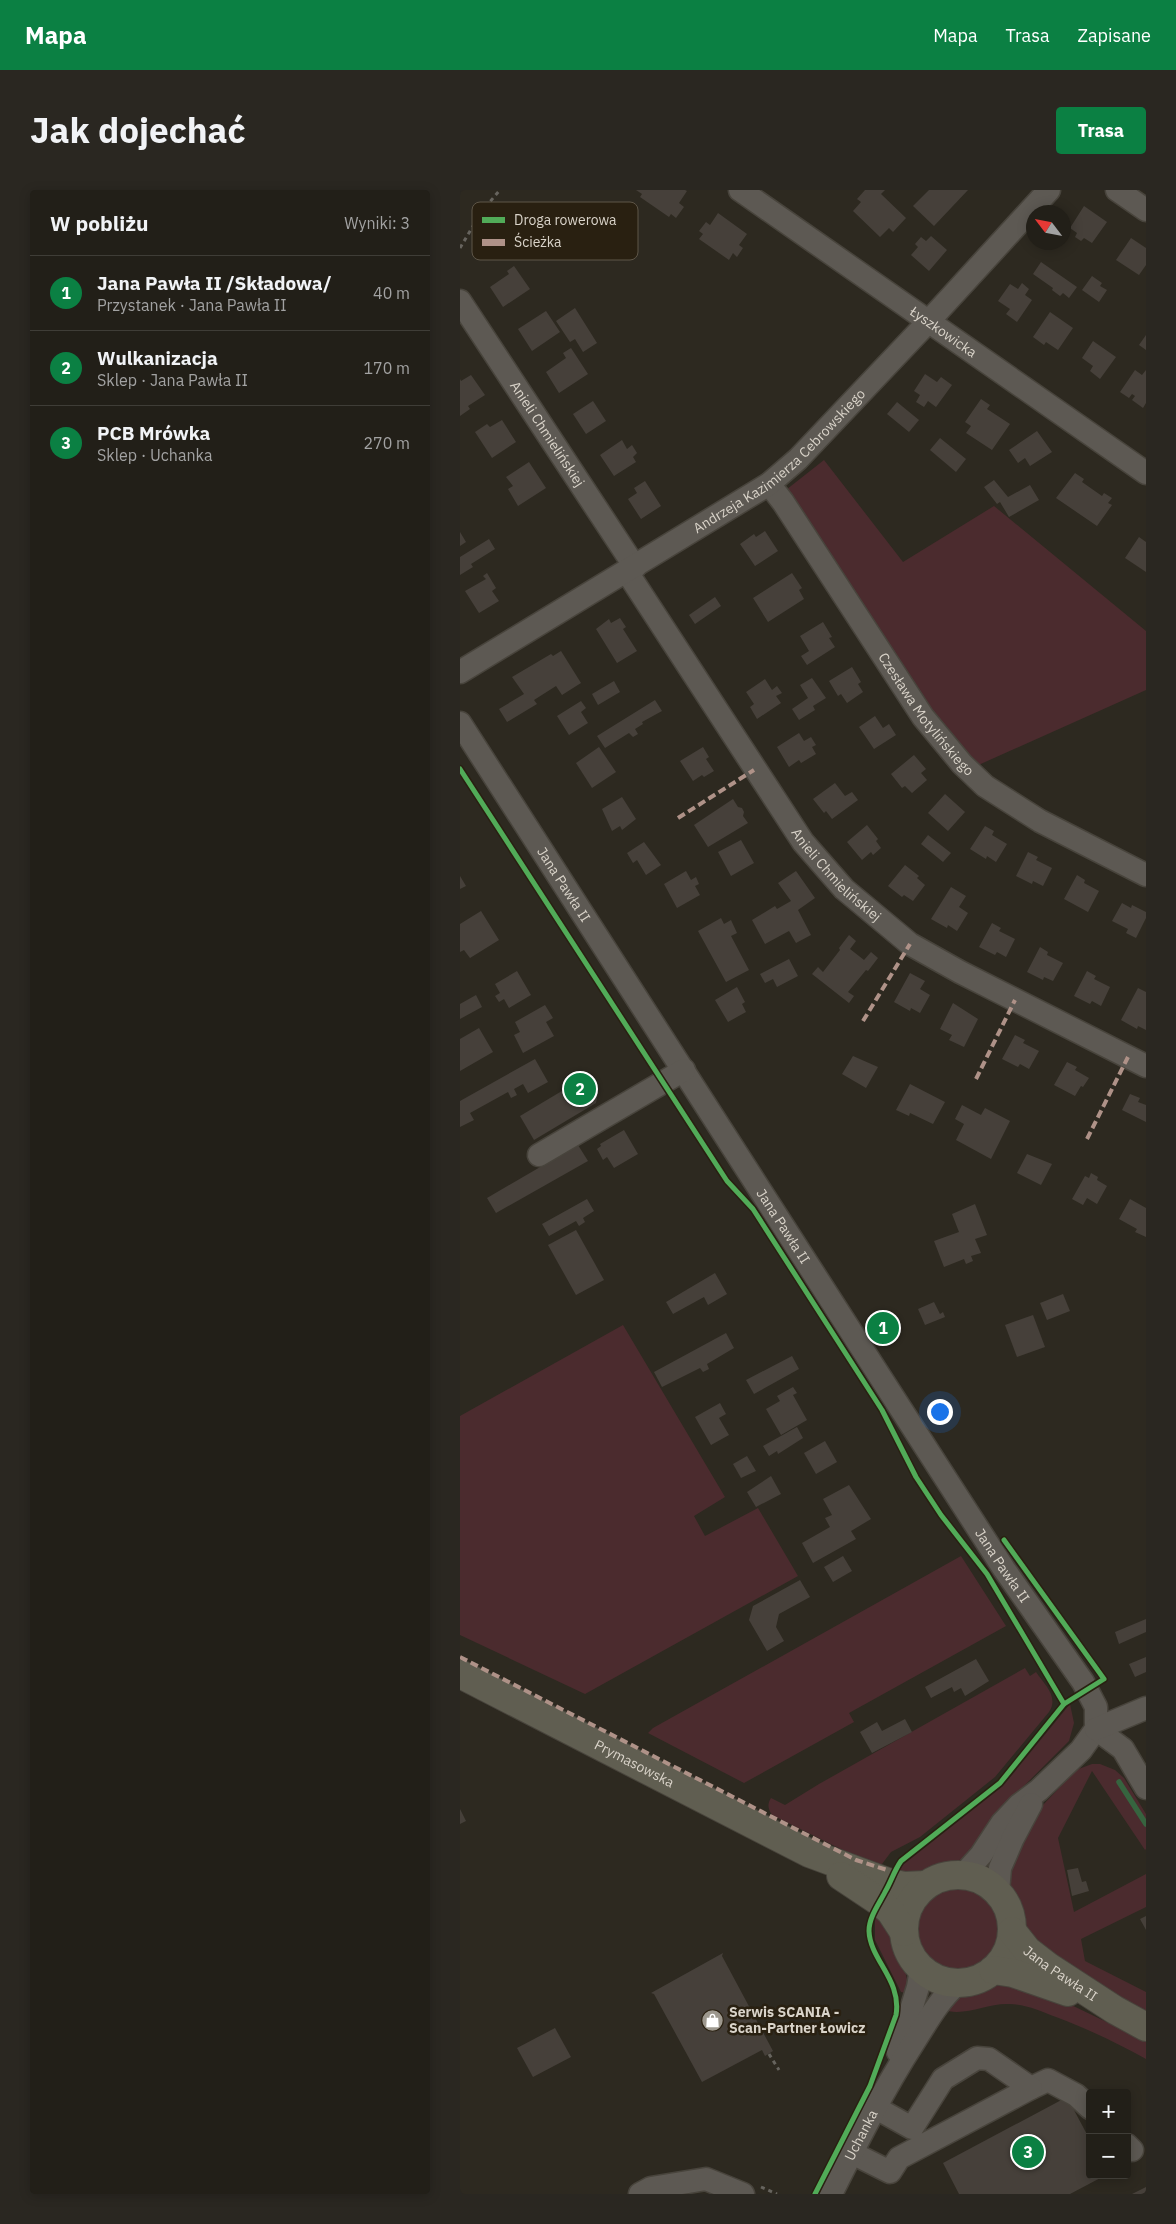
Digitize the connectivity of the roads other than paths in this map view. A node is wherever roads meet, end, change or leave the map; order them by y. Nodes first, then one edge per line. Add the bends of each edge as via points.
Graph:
1 (740, 190) edge
2 (1050, 190) edge
3 (1117, 190) edge
4 (1146, 210) edge
5 (460, 301) edge
6 (928, 322) junction
7 (1146, 473) edge
8 (769, 484) junction
9 (631, 570) junction
10 (460, 672) edge
11 (460, 723) edge
12 (1146, 875) edge
13 (1146, 1066) edge
14 (684, 1070) junction
15 (539, 1155) dead end
16 (460, 1674) edge
17 (1146, 1708) edge
18 (1096, 1729) junction
19 (1146, 1788) edge
20 (1038, 1790) junction
21 (809, 1853) junction
22 (963, 1875) junction
23 (926, 1884) junction
24 (998, 1892) junction
25 (1012, 1931) junction
26 (904, 1932) junction
27 (921, 1969) junction
28 (993, 1970) junction
29 (958, 1983) junction
30 (1114, 2010) junction
31 (1146, 2027) edge
32 (891, 2077) junction
33 (1031, 2088) junction
34 (1086, 2104) edge
35 (876, 2108) junction
36 (852, 2153) junction
37 (680, 2189) edge
38 (640, 2194) edge
39 (743, 2194) edge
40 (831, 2194) edge

1 - 6 street, Łyszkowicka
2 - 6 street, Andrzeja Kazimierza Cebrowskiego
3 - 4 street
5 - 9 street, Anieli Chmielińskiej
6 - 7 street, Łyszkowicka
6 - 8 street, Andrzeja Kazimierza Cebrowskiego via 798,459
8 - 9 street, Andrzeja Kazimierza Cebrowskiego
8 - 12 street, Czesława Motylińskiego via 923,717 962,764 985,786 1040,821
9 - 10 street, Andrzeja Kazimierza Cebrowskiego
9 - 13 street, Anieli Chmielińskiej via 803,842 844,889 910,944
11 - 14 street, Jana Pawła II
14 - 15 street
14 - 18 street, Jana Pawła II via 1004,1569 1088,1690 1096,1707
16 - 21 main road, Prymasowska
17 - 18 street
18 - 19 street via 1123,1749
18 - 20 street via 1081,1750
20 - 22 street via 1002,1823
20 - 24 street via 1000,1868
21 - 23 main road, Prymasowska via 890,1883 904,1886
21 - 26 main road, Prymasowska via 880,1902
22 - 23 main road via 944,1876
22 - 24 main road via 982,1880
23 - 26 main road via 914,1897 906,1914
24 - 25 main road via 1009,1910
25 - 28 main road via 1007,1952
25 - 30 main road, Jana Pawła II via 1027,1950
26 - 27 main road via 909,1952
27 - 29 main road via 944,1982
27 - 32 street, Uchanka
28 - 29 main road via 977,1980
28 - 30 main road, Jana Pawła II via 1013,1973
29 - 32 street, Uchanka via 933,2011
30 - 31 main road, Jana Pawła II
32 - 35 street, Uchanka
33 - 34 street via 1048,2080
33 - 35 street via 989,2059 977,2058 943,2079 912,2128
33 - 36 street via 899,2158 890,2172
35 - 36 street, Uchanka
36 - 40 street, Uchanka
37 - 38 street via 651,2188
37 - 39 street via 706,2179

